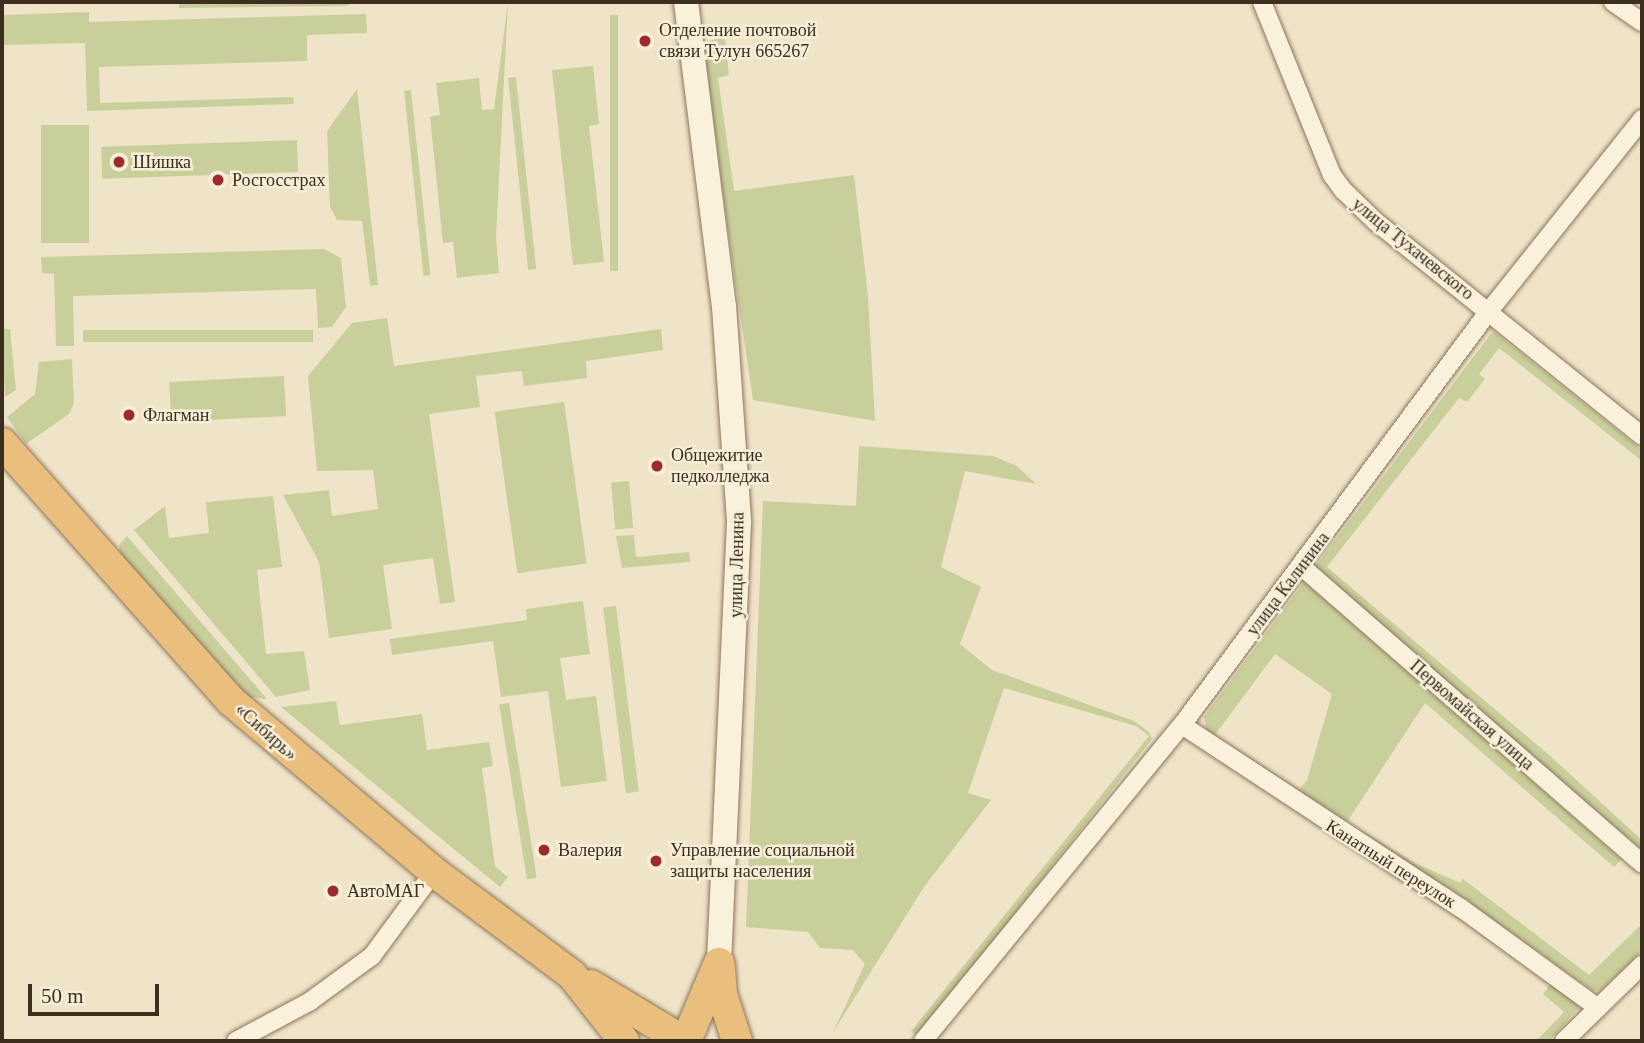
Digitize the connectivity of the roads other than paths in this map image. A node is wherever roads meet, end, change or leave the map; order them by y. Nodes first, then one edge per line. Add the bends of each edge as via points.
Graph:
1 (686, 2) edge
2 (1262, 2) edge
3 (1613, 2) edge
4 (1642, 22) edge
5 (1642, 119) edge
6 (1489, 312) junction
7 (1642, 436) edge
8 (2, 443) edge
9 (1301, 566) junction
10 (1182, 725) junction
11 (1642, 863) edge
12 (434, 872) junction
13 (719, 963) junction
14 (1642, 965) edge
15 (572, 975) junction
16 (1597, 1007) junction
17 (236, 1041) edge
18 (624, 1041) edge
19 (685, 1041) edge
20 (737, 1041) edge
21 (923, 1041) edge
22 (1564, 1041) edge

1 - 13 main road, улица Ленина via 724,306 739,522
2 - 6 street, улица Тухачевского via 1332,175 1376,222
3 - 4 street
5 - 6 street, улица Калинина
6 - 7 street, улица Тухачевского
6 - 9 street, улица Калинина
8 - 12 highway, «Сибирь» via 231,701
9 - 10 street, улица Калинина
9 - 11 street, Первомайская улица
10 - 16 street, Канатный переулок via 1461,908
10 - 21 street, улица Калинина
12 - 15 highway, «Сибирь»
12 - 17 street via 372,956 309,1002
13 - 19 highway
13 - 20 highway via 722,994
14 - 16 street
15 - 18 highway
15 - 19 highway
16 - 22 street

